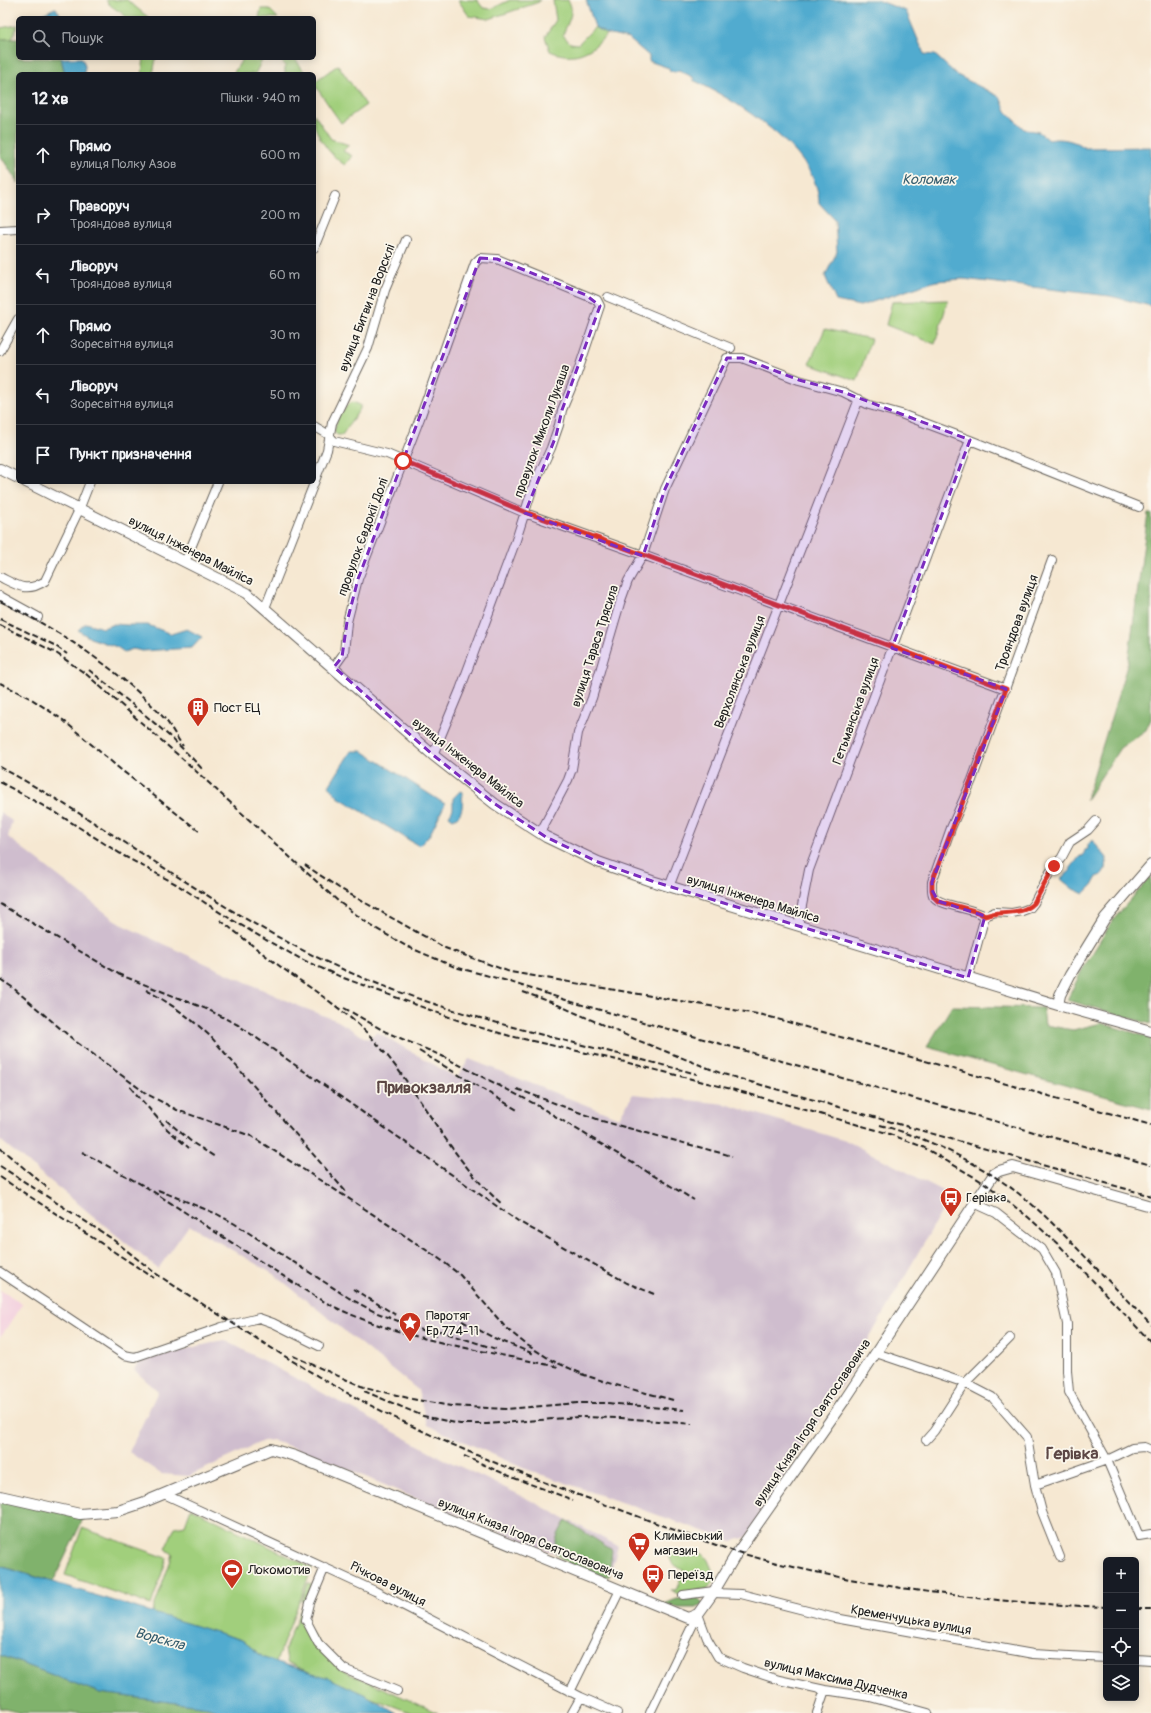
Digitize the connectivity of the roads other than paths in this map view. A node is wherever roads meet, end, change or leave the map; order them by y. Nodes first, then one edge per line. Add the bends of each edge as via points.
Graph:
1 (335, 196) dead end
2 (16, 229) edge
3 (0, 230) edge
4 (406, 240) dead end
5 (316, 243) edge
6 (480, 258) joint
7 (608, 297) dead end
8 (16, 323) edge
9 (731, 348) dead end
10 (0, 351) edge
11 (859, 399) junction
12 (316, 427) edge
13 (329, 435) junction
14 (970, 440) junction
15 (403, 461) junction
16 (0, 469) edge
17 (16, 477) edge
18 (316, 478) edge
19 (30, 484) edge
20 (89, 484) edge
21 (217, 484) edge
22 (314, 484) edge
23 (1139, 507) dead end
24 (80, 510) junction
25 (525, 512) junction
26 (644, 555) junction
27 (1052, 560) dead end
28 (185, 562) junction
29 (0, 578) edge
30 (0, 596) edge
31 (779, 604) junction
32 (265, 608) junction
33 (38, 617) dead end
34 (892, 648) junction
35 (334, 668) junction
36 (1006, 689) junction
37 (433, 755) junction
38 (1096, 820) dead end
39 (540, 833) junction
40 (1151, 865) edge
41 (669, 887) junction
42 (985, 916) junction
43 (798, 926) junction
44 (968, 978) junction
45 (1058, 1005) junction
46 (1151, 1031) edge
47 (974, 1203) junction
48 (1151, 1206) edge
49 (0, 1272) edge
50 (1010, 1338) dead end
51 (319, 1346) dead end
52 (876, 1353) junction
53 (965, 1383) junction
54 (926, 1440) dead end
55 (1151, 1450) edge
56 (1107, 1460) junction
57 (1035, 1485) junction
58 (164, 1494) junction
59 (0, 1496) edge
60 (1151, 1534) edge
61 (1060, 1557) dead end
62 (325, 1567) junction
63 (620, 1590) junction
64 (714, 1592) junction
65 (683, 1595) dead end
66 (698, 1614) junction
67 (1103, 1658) edge
68 (1139, 1659) edge
69 (1151, 1660) edge
70 (825, 1690) junction
71 (397, 1691) dead end
72 (570, 1692) junction
73 (581, 1697) junction
74 (572, 1713) edge
75 (617, 1713) edge
76 (650, 1713) edge
77 (817, 1713) edge
78 (928, 1713) edge

1 - 5 street
2 - 3 street
4 - 13 street, вулиця Битви на Ворсклі via 385,290 368,348 332,423
6 - 15 street, провулок Євдокії Долі via 475,263
6 - 25 street, провулок Миколи Лукаша via 497,259 597,300 600,306 562,410 554,442 533,487
7 - 9 street
8 - 10 street
11 - 14 street via 869,405
11 - 26 street, вулиця Тараса Трясила via 742,358 727,358 665,489
11 - 31 street, Верхолянська вулиця
12 - 13 street
13 - 15 street via 334,441 387,454
13 - 18 street, вулиця Битви на Ворсклі via 327,450
14 - 23 street
14 - 34 street, Гетьманська вулиця
15 - 25 street
15 - 35 street, провулок Євдокії Долі via 358,579 347,622 344,652
16 - 17 street
19 - 24 street, вулиця Інженера Майліса
20 - 24 street
21 - 28 street
22 - 32 street, вулиця Битви на Ворсклі
24 - 28 street, вулиця Інженера Майліса
24 - 29 street via 45,581 35,587 26,588
25 - 26 street
25 - 37 street, провулок Миколи Лукаша via 460,690
26 - 31 street
26 - 39 street, вулиця Тараса Трясила via 628,581 620,603 592,698 578,733 568,780
27 - 36 street, Трояндова вулиця
28 - 32 street, вулиця Інженера Майліса via 247,593
30 - 33 street
31 - 34 street
31 - 41 street, Верхолянська вулиця
32 - 35 street, вулиця Інженера Майліса
34 - 36 street
34 - 43 street, Гетьманська вулиця via 810,870
35 - 37 street, вулиця Інженера Майліса
36 - 42 street, Трояндова вулиця via 932,882 934,897 938,901
37 - 39 street, вулиця Інженера Майліса via 495,804
38 - 42 street via 1088,830 1070,842 1030,908 1012,913 995,912
39 - 41 street, вулиця Інженера Майліса via 598,862
40 - 45 street via 1105,918 1070,974
41 - 43 street, вулиця Інженера Майліса
42 - 44 street
43 - 44 street, вулиця Інженера Майліса
44 - 45 street, вулиця Інженера Майліса
45 - 46 street, вулиця Інженера Майліса
47 - 48 street, вулиця Князя Ігоря Святославовича via 986,1184 999,1171 1013,1167
47 - 52 street, вулиця Князя Ігоря Святославовича
47 - 56 street via 996,1213 1042,1249 1056,1274 1067,1324 1067,1371 1070,1392
49 - 51 street via 124,1355 135,1358 223,1327 258,1318
50 - 53 street
52 - 53 street
52 - 64 street, вулиця Князя Ігоря Святославовича via 735,1556
53 - 54 street
53 - 57 street via 992,1397 1027,1437
55 - 56 street via 1144,1447 1132,1448
56 - 57 street
56 - 60 street via 1139,1536
57 - 61 street via 1042,1512
58 - 59 street, вулиця Князя Ігоря Святославовича via 118,1511 80,1514
58 - 62 street, Річкова вулиця
58 - 63 street, вулиця Князя Ігоря Святославовича via 271,1449 295,1456
62 - 71 street via 306,1620 318,1643 344,1669
62 - 72 street, Річкова вулиця
63 - 66 street, вулиця Князя Ігоря Святославовича via 688,1618
63 - 72 street
64 - 65 street, Кременчуцька вулиця
64 - 66 street, вулиця Князя Ігоря Святославовича
64 - 67 street, Кременчуцька вулиця via 741,1594 835,1618 1032,1654
66 - 70 street, вулиця Максима Дудченка via 718,1657 779,1680
66 - 76 street
68 - 69 street
70 - 77 street
70 - 78 street, вулиця Максима Дудченка via 870,1697
72 - 73 street, Річкова вулиця
73 - 74 street
73 - 75 street, Річкова вулиця

